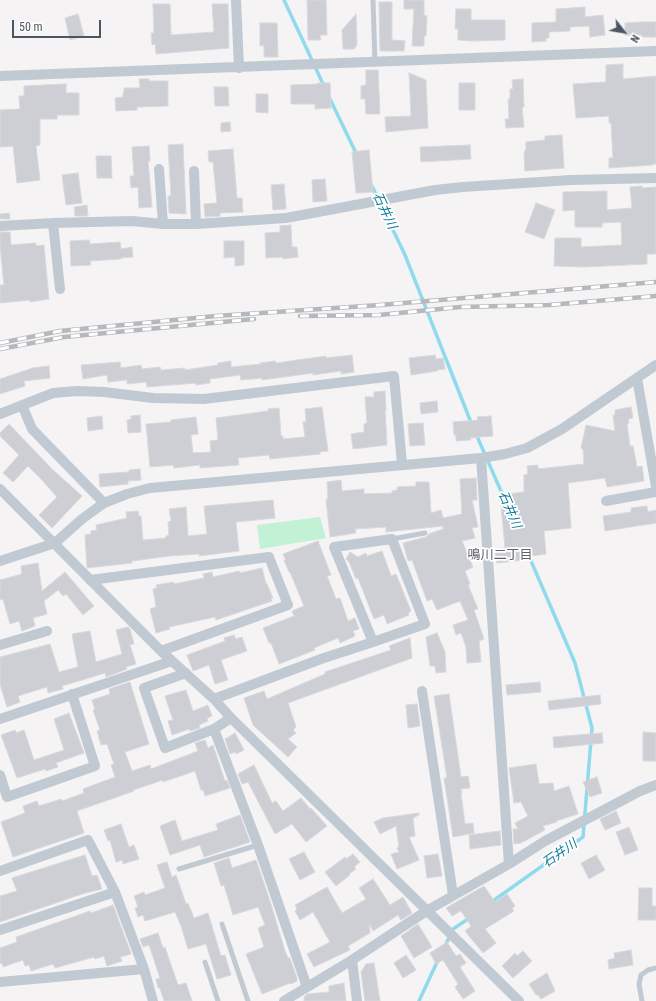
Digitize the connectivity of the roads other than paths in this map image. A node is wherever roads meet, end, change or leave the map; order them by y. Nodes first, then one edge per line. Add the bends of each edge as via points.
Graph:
1 (236, 0) edge
2 (373, 0) edge
3 (656, 51) edge
4 (375, 62) junction
5 (238, 68) junction
6 (0, 76) edge
7 (159, 169) dead end
8 (194, 171) dead end
9 (656, 178) edge
10 (53, 223) junction
11 (163, 224) junction
12 (196, 224) junction
13 (0, 226) edge
14 (60, 289) dead end
15 (656, 365) edge
16 (637, 378) junction
17 (22, 405) junction
18 (0, 414) edge
19 (651, 428) edge
20 (481, 458) junction
21 (402, 464) junction
22 (656, 487) edge
23 (0, 489) edge
24 (656, 492) edge
25 (606, 501) dead end
26 (104, 503) junction
27 (425, 533) dead end
28 (392, 539) junction
29 (55, 543) junction
30 (0, 561) edge
31 (90, 580) junction
32 (46, 631) dead end
33 (373, 642) junction
34 (0, 645) edge
35 (161, 651) junction
36 (172, 661) junction
37 (186, 673) junction
38 (422, 691) dead end
39 (72, 694) junction
40 (214, 699) junction
41 (231, 718) junction
42 (0, 719) edge
43 (214, 729) junction
44 (0, 775) edge
45 (656, 785) edge
46 (258, 845) junction
47 (509, 864) junction
48 (179, 869) dead end
49 (0, 871) edge
50 (115, 892) junction
51 (453, 895) junction
52 (428, 910) junction
53 (222, 924) dead end
54 (0, 930) edge
55 (352, 960) junction
56 (205, 962) dead end
57 (656, 968) edge
58 (144, 969) junction
59 (0, 982) edge
60 (307, 987) junction
61 (298, 997) edge
62 (153, 1001) edge
63 (218, 1001) edge
64 (248, 1001) edge
65 (284, 1001) edge
66 (357, 1001) edge
67 (519, 1001) edge
68 (642, 1001) edge

1 - 5 street
2 - 4 lane
3 - 4 street
4 - 5 street
5 - 6 street
7 - 11 street
8 - 12 street
9 - 12 street via 463,187 286,218
10 - 11 street via 132,221
10 - 13 street
10 - 14 street
11 - 12 street
15 - 16 street
16 - 19 street
16 - 20 street via 562,429 528,448
17 - 18 street
17 - 21 street via 53,393 77,391 154,398 204,399 394,376
17 - 26 street via 32,429
19 - 22 street
20 - 21 street
20 - 47 street
21 - 26 street via 150,488
23 - 29 street
24 - 25 street
26 - 29 street
27 - 28 lane
28 - 33 street via 425,624
28 - 33 street via 334,547
29 - 30 street
29 - 31 street
31 - 35 street
31 - 35 street via 269,557 288,605
32 - 34 street
33 - 40 street
35 - 36 street
36 - 37 street
36 - 39 street
37 - 40 street
37 - 43 street via 144,688 165,748
38 - 51 street
39 - 42 street
39 - 44 street via 95,766 7,797
40 - 41 street
41 - 43 street
41 - 52 street
43 - 46 street
45 - 47 street via 545,841
46 - 48 lane
46 - 60 street
47 - 51 street
49 - 50 street via 88,840
50 - 54 street
50 - 58 street
51 - 52 street
52 - 55 street
52 - 67 street
53 - 64 lane
55 - 60 street
55 - 66 street
56 - 63 lane
57 - 68 lane via 641,975 638,984
58 - 59 street
58 - 62 street
60 - 61 street
61 - 65 street

